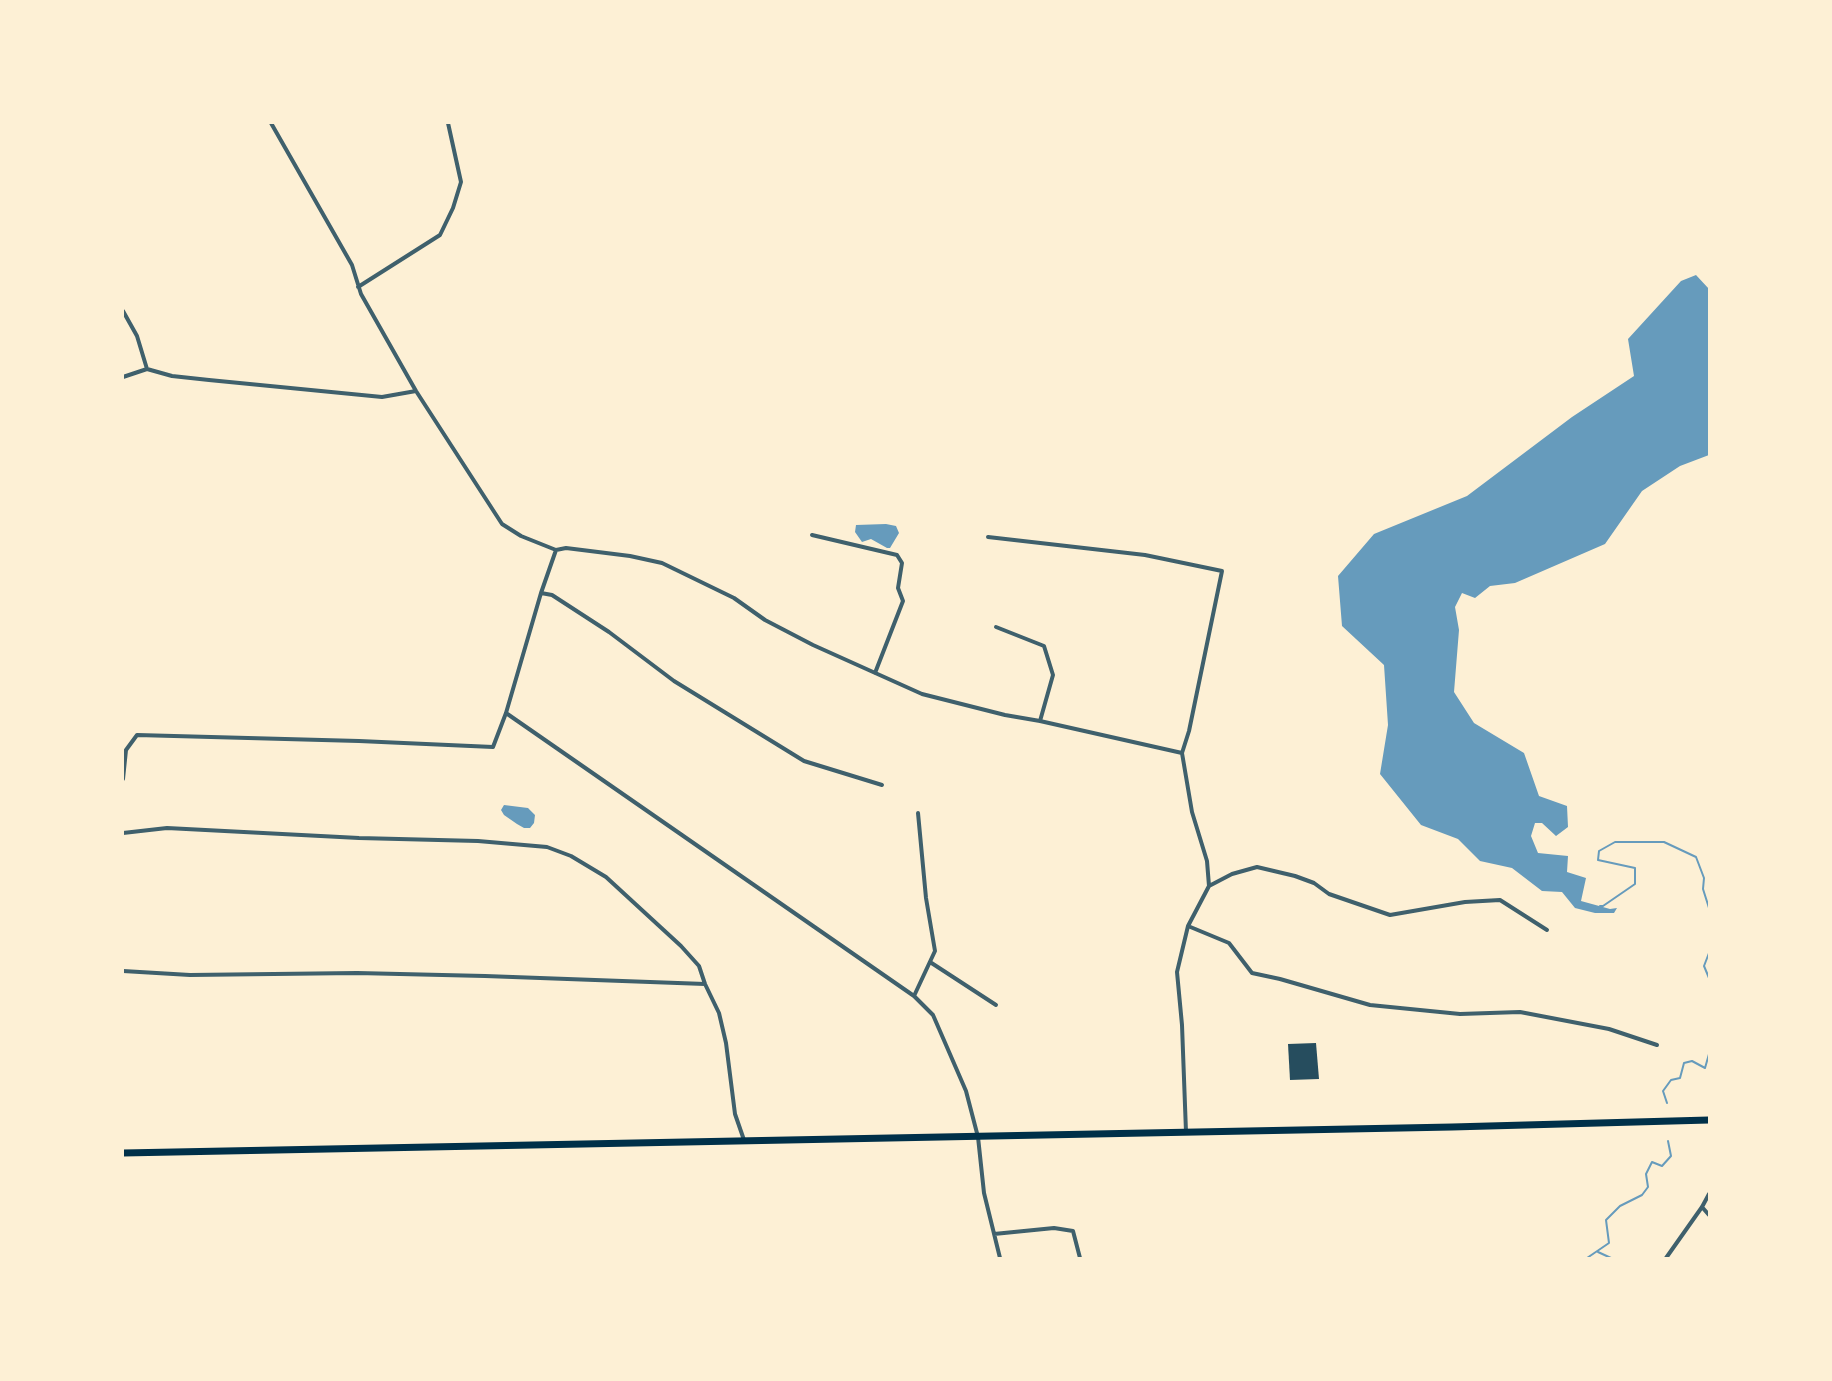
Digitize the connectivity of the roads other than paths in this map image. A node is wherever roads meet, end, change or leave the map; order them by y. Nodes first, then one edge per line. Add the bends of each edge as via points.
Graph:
1 (272, 123) edge
2 (447, 123) edge
3 (358, 287) junction
4 (123, 311) edge
5 (147, 369) junction
6 (123, 377) edge
7 (416, 391) junction
8 (812, 535) dead end
9 (988, 537) dead end
10 (556, 550) junction
11 (541, 593) junction
12 (996, 627) dead end
13 (876, 673) junction
14 (506, 713) junction
15 (1040, 721) junction
16 (1182, 753) junction
17 (123, 779) edge
18 (882, 785) dead end
19 (918, 813) dead end
20 (123, 833) edge
21 (1209, 886) junction
22 (1188, 926) junction
23 (1547, 930) dead end
24 (930, 962) junction
25 (123, 971) edge
26 (705, 984) junction
27 (914, 996) junction
28 (996, 1005) dead end
29 (1657, 1045) dead end
30 (1709, 1120) edge
31 (1186, 1132) junction
32 (978, 1137) junction
33 (744, 1140) junction
34 (123, 1153) edge
35 (1709, 1194) edge
36 (1702, 1207) junction
37 (1709, 1215) edge
38 (994, 1234) junction
39 (1000, 1258) edge
40 (1080, 1258) edge
41 (1666, 1258) edge

1 - 3 street via 352,265
2 - 3 street via 461,182 440,235
3 - 7 street
4 - 5 street via 137,336
5 - 6 street
5 - 7 street via 209,381 382,397
7 - 10 street via 502,524 521,537
8 - 13 street via 897,555 902,563 898,588 903,601
9 - 16 street via 1145,555 1222,571
10 - 11 street
10 - 13 street via 566,548 662,563 734,598 765,620 813,645
11 - 14 street
11 - 18 street via 552,595 674,681 804,761
12 - 15 street via 1044,645 1053,675
13 - 15 street via 922,694
14 - 17 street via 493,747 137,735 126,750
14 - 27 street
15 - 16 street
16 - 21 street via 1192,812 1208,861
19 - 24 street via 935,951
20 - 26 street via 166,828 547,847 606,877 681,946 699,966
21 - 22 street
21 - 23 street via 1257,867 1295,876 1329,894 1390,915 1500,900
22 - 29 street via 1229,943 1252,973 1370,1005 1460,1014 1520,1012 1609,1029
22 - 31 street via 1177,972
24 - 27 street
24 - 28 street
25 - 26 street via 190,975 417,974
26 - 33 street via 719,1013 735,1114
27 - 32 street via 933,1015 951,1053
30 - 31 highway
31 - 32 highway
32 - 33 highway
32 - 38 street via 984,1193
33 - 34 highway
35 - 36 street
36 - 37 street
36 - 41 street
38 - 39 street
38 - 40 street via 1054,1228 1073,1231

